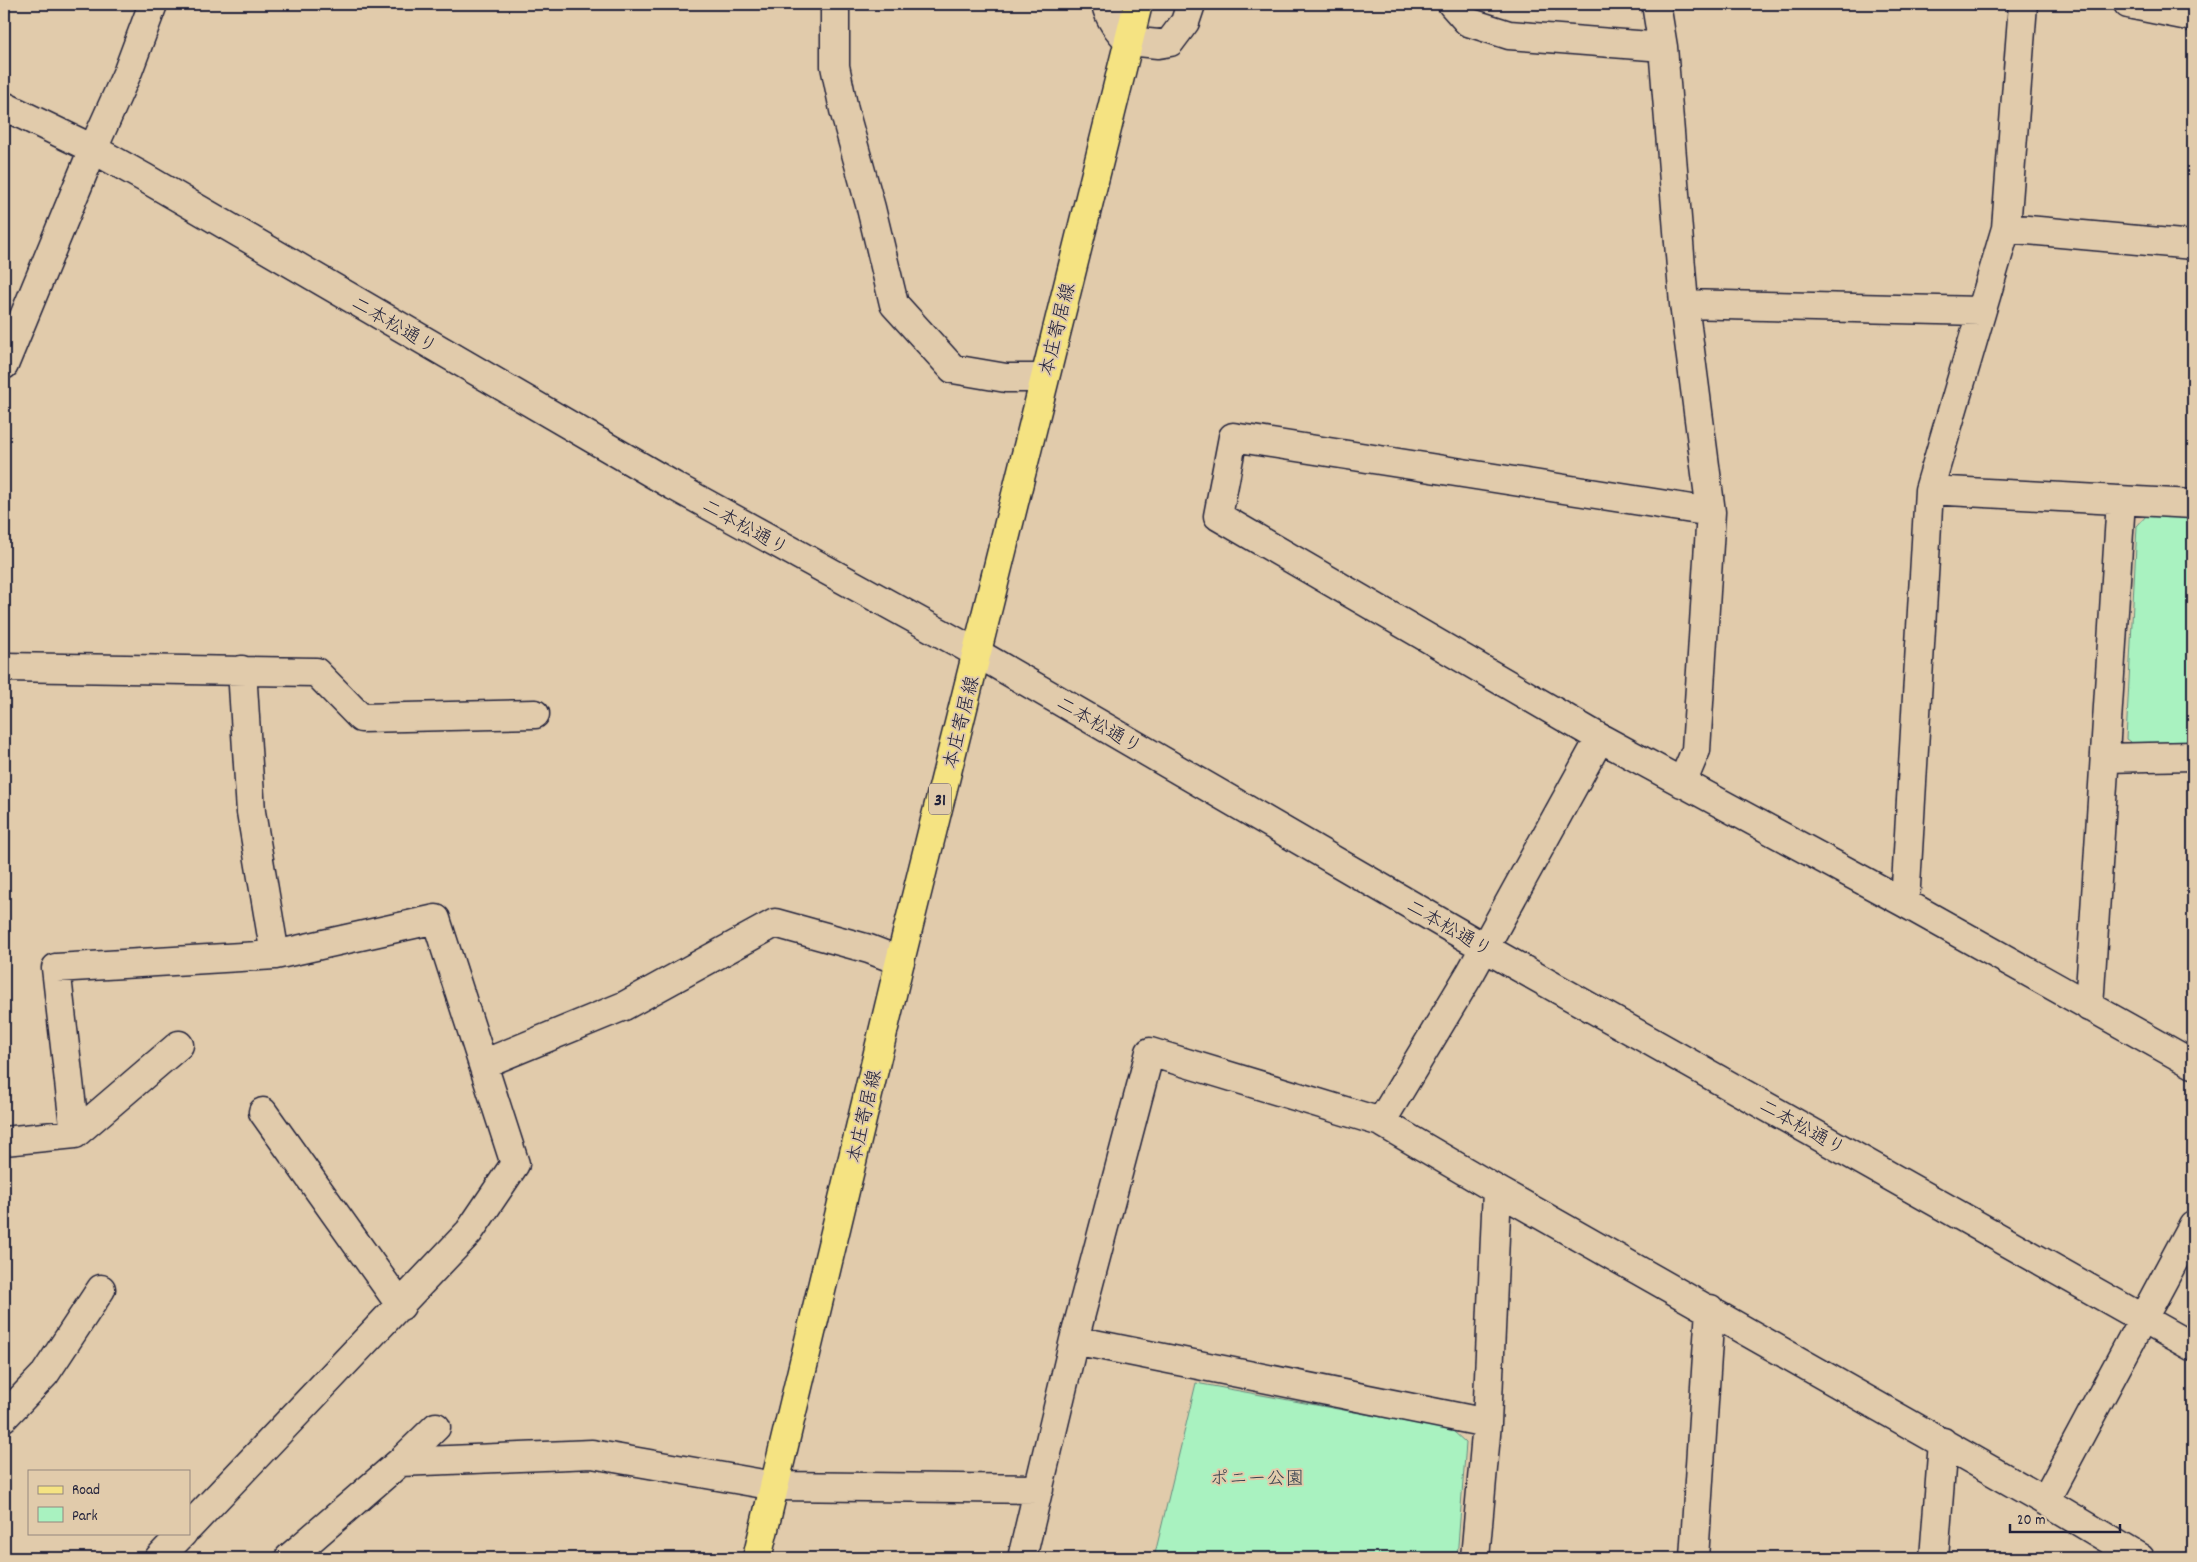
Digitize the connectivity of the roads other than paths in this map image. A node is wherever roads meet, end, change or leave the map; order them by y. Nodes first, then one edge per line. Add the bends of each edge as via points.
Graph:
1 (153, 4) edge
2 (834, 4) edge
3 (1106, 4) edge
4 (1138, 4) edge
5 (1191, 4) edge
6 (1452, 4) edge
7 (1656, 4) edge
8 (2023, 4) edge
9 (2128, 4) edge
10 (2193, 17) edge
11 (1128, 41) junction
12 (1663, 47) junction
13 (4, 106) edge
14 (93, 149) junction
15 (2006, 228) junction
16 (2193, 245) edge
17 (1684, 304) junction
18 (1980, 311) junction
19 (4, 365) edge
20 (1044, 378) junction
21 (1929, 490) junction
22 (2121, 500) junction
23 (2193, 504) edge
24 (1711, 512) junction
25 (977, 653) junction
26 (4, 667) edge
27 (242, 670) junction
28 (534, 714) dead end
29 (1600, 738) junction
30 (2193, 756) edge
31 (2105, 758) junction
32 (1682, 783) junction
33 (1904, 903) junction
34 (1485, 948) junction
35 (275, 955) junction
36 (900, 961) junction
37 (2090, 1007) junction
38 (180, 1045) dead end
39 (483, 1064) junction
40 (2193, 1064) edge
41 (263, 1112) dead end
42 (1381, 1122) junction
43 (75, 1134) junction
44 (4, 1141) edge
45 (1497, 1190) junction
46 (2193, 1225) edge
47 (101, 1289) dead end
48 (400, 1306) junction
49 (1710, 1309) junction
50 (2143, 1318) junction
51 (1074, 1340) junction
52 (2193, 1347) edge
53 (4, 1417) edge
54 (1487, 1424) junction
55 (436, 1427) dead end
56 (1943, 1442) junction
57 (400, 1462) junction
58 (775, 1486) junction
59 (1038, 1489) junction
60 (2046, 1501) junction
61 (190, 1526) edge
62 (182, 1534) edge
63 (159, 1558) edge
64 (289, 1558) edge
65 (757, 1558) edge
66 (1022, 1558) edge
67 (1475, 1558) edge
68 (1694, 1558) edge
69 (1934, 1558) edge
70 (2140, 1558) edge

1 - 14 street via 128,71
2 - 20 street via 836,75 894,304 954,369 1006,378
3 - 11 street via 1116,27
4 - 11 main road, 本庄寄居線 / 31
5 - 11 street via 1185,22 1170,42
6 - 12 street via 1468,22 1509,35
7 - 12 street
8 - 15 street
9 - 10 street
11 - 20 main road, 本庄寄居線 / 31
12 - 17 street
13 - 14 street, 二本松通り
14 - 19 street
14 - 25 street, 二本松通り via 674,486
15 - 16 street
15 - 18 street
17 - 18 street
17 - 24 street
18 - 21 street
20 - 25 main road, 本庄寄居線 / 31
21 - 22 street
21 - 33 street
22 - 23 street
22 - 31 street
24 - 29 street via 1233,437 1218,516
24 - 32 street via 1696,750
25 - 34 street, 二本松通り
25 - 36 main road, 本庄寄居線 / 31
26 - 27 street
27 - 28 street via 316,672 362,718
27 - 35 street via 251,812
29 - 32 street
29 - 34 street
30 - 31 street
31 - 37 street
32 - 33 street
33 - 37 street
34 - 42 street
34 - 50 street, 二本松通り
35 - 39 street via 436,919
35 - 43 street via 56,968
36 - 39 street via 869,948 775,923 624,1006
36 - 58 main road, 本庄寄居線 / 31
37 - 40 street
38 - 43 street
39 - 48 street via 515,1164 469,1232
41 - 48 street
42 - 45 street
42 - 51 street via 1150,1052
43 - 44 street
45 - 49 street
45 - 54 street
46 - 50 street
47 - 53 street via 45,1374
48 - 61 street
49 - 56 street
49 - 68 street
50 - 52 street, 二本松通り
50 - 60 street
51 - 54 street
51 - 59 street
54 - 67 street
55 - 57 street
56 - 60 street
56 - 69 street
57 - 58 street via 592,1454
57 - 64 street
58 - 59 street
58 - 65 main road, 本庄寄居線 / 31
59 - 66 street
60 - 70 street
62 - 63 street

